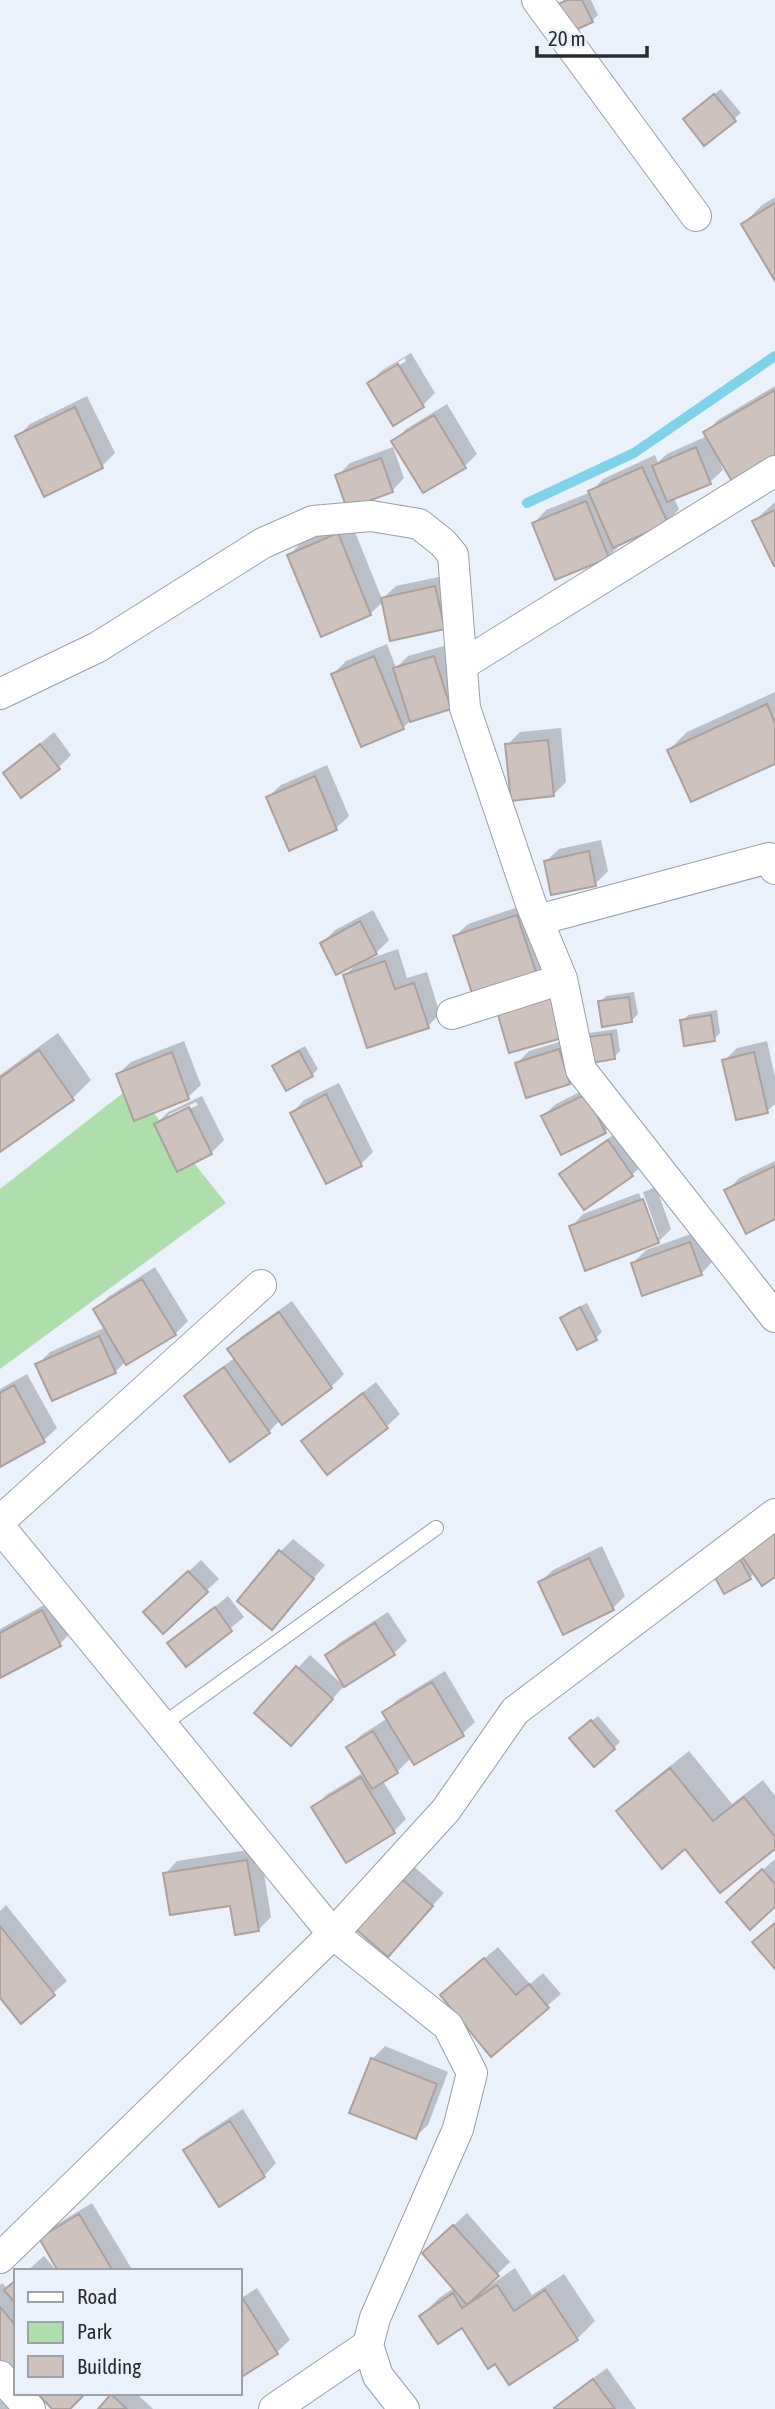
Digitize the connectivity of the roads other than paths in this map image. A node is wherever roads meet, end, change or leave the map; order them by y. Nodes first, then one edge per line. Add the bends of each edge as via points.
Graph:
1 (537, 0) edge
2 (696, 216) dead end
3 (775, 471) edge
4 (462, 665) junction
5 (0, 694) edge
6 (775, 869) edge
7 (538, 920) junction
8 (562, 979) junction
9 (452, 1014) dead end
10 (261, 1284) dead end
11 (775, 1317) edge
12 (775, 1514) edge
13 (0, 1521) edge
14 (0, 1527) edge
15 (436, 1528) dead end
16 (162, 1725) junction
17 (333, 1934) junction
18 (0, 2258) edge
19 (369, 2345) junction
20 (0, 2376) edge
21 (14, 2391) edge
22 (17, 2395) edge
23 (30, 2409) edge
24 (274, 2409) edge
25 (404, 2409) edge

1 - 2 street
3 - 4 street
4 - 5 street via 453,555 419,524 371,516 313,521 263,543 98,647
4 - 7 street via 465,708
6 - 7 street via 769,858
7 - 8 street
8 - 9 street
8 - 11 street via 581,1070
10 - 13 street
12 - 17 street via 515,1711 446,1810
14 - 16 street
15 - 16 lane
16 - 17 street
17 - 18 street
17 - 19 street via 448,2026 471,2073 458,2129 375,2318
19 - 24 street
19 - 25 street via 378,2376
20 - 21 street
22 - 23 street

